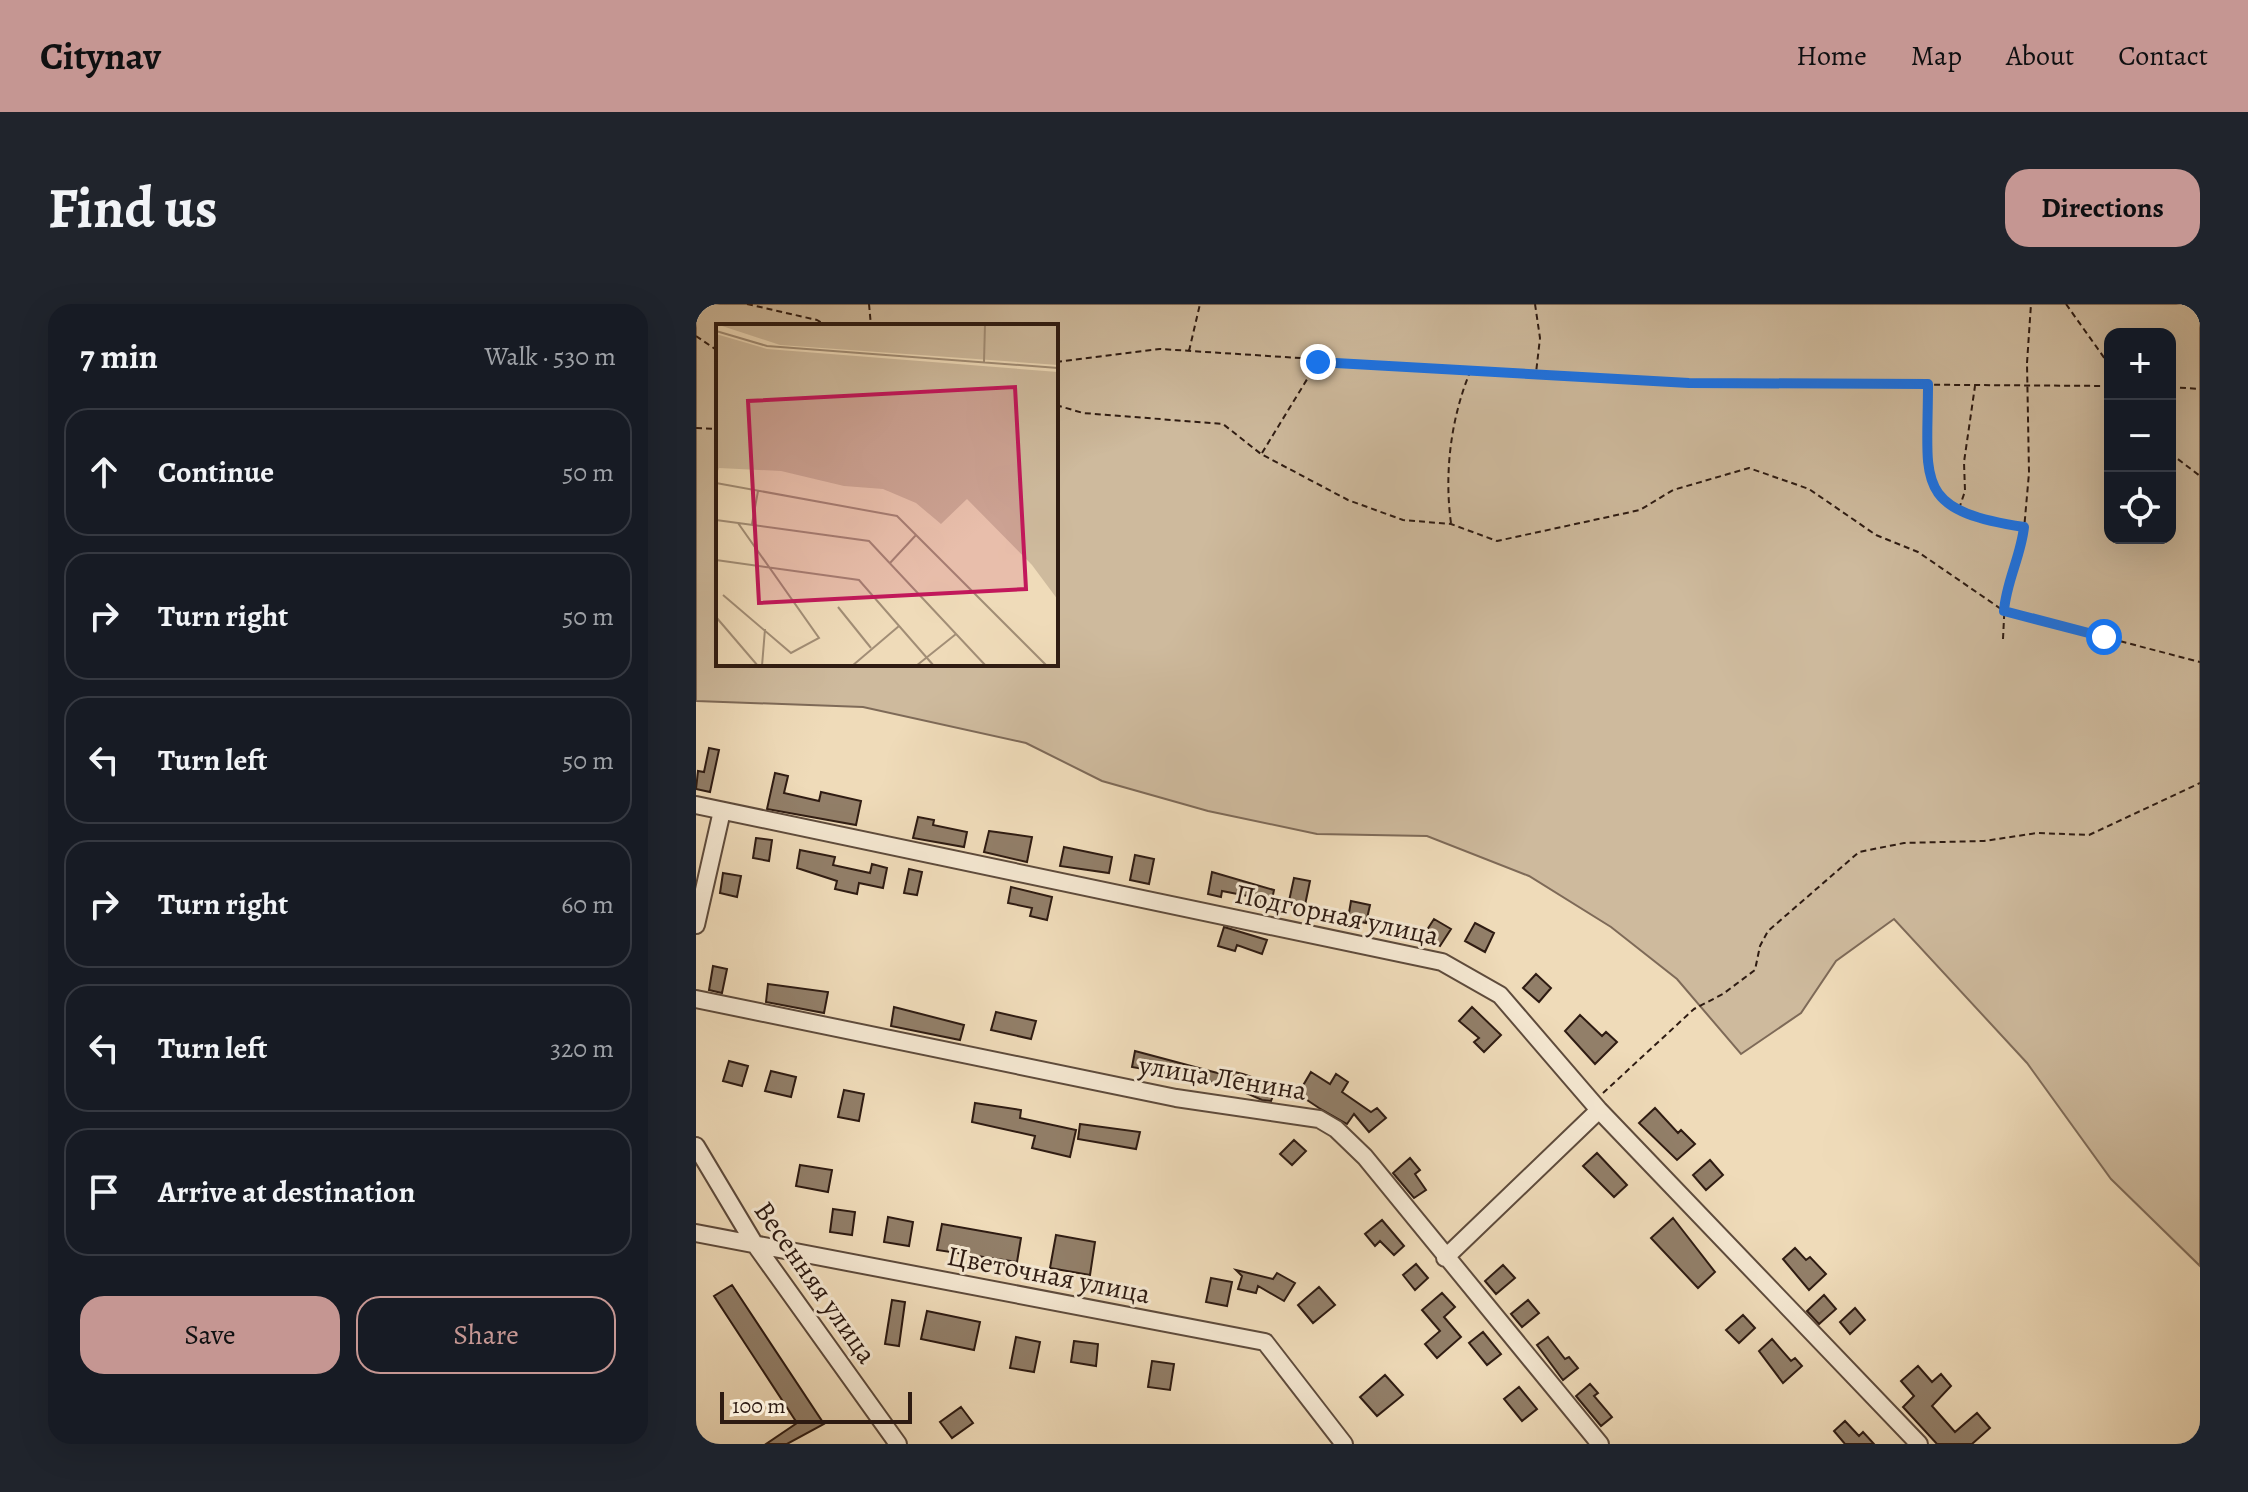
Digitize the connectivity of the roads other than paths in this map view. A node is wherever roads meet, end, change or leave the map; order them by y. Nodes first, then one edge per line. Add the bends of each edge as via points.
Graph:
1 (696, 805) edge
2 (722, 811) junction
3 (696, 925) edge
4 (696, 999) edge
5 (1596, 1106) junction
6 (696, 1146) edge
7 (696, 1233) edge
8 (754, 1243) junction
9 (1445, 1258) junction
10 (898, 1444) edge
11 (1344, 1444) edge
12 (1600, 1444) edge
13 (1919, 1444) edge

1 - 2 street, Подгорная улица
2 - 3 street
2 - 5 street, Подгорная улица via 1442,962 1500,995
4 - 9 street, улица Ленина via 1176,1098 1319,1119 1365,1157
5 - 9 street
5 - 13 street, Подгорная улица
6 - 8 street, Весенняя улица
7 - 8 street, Цветочная улица
8 - 10 street, Весенняя улица
8 - 11 street, Цветочная улица via 1265,1342
9 - 12 street, улица Ленина

